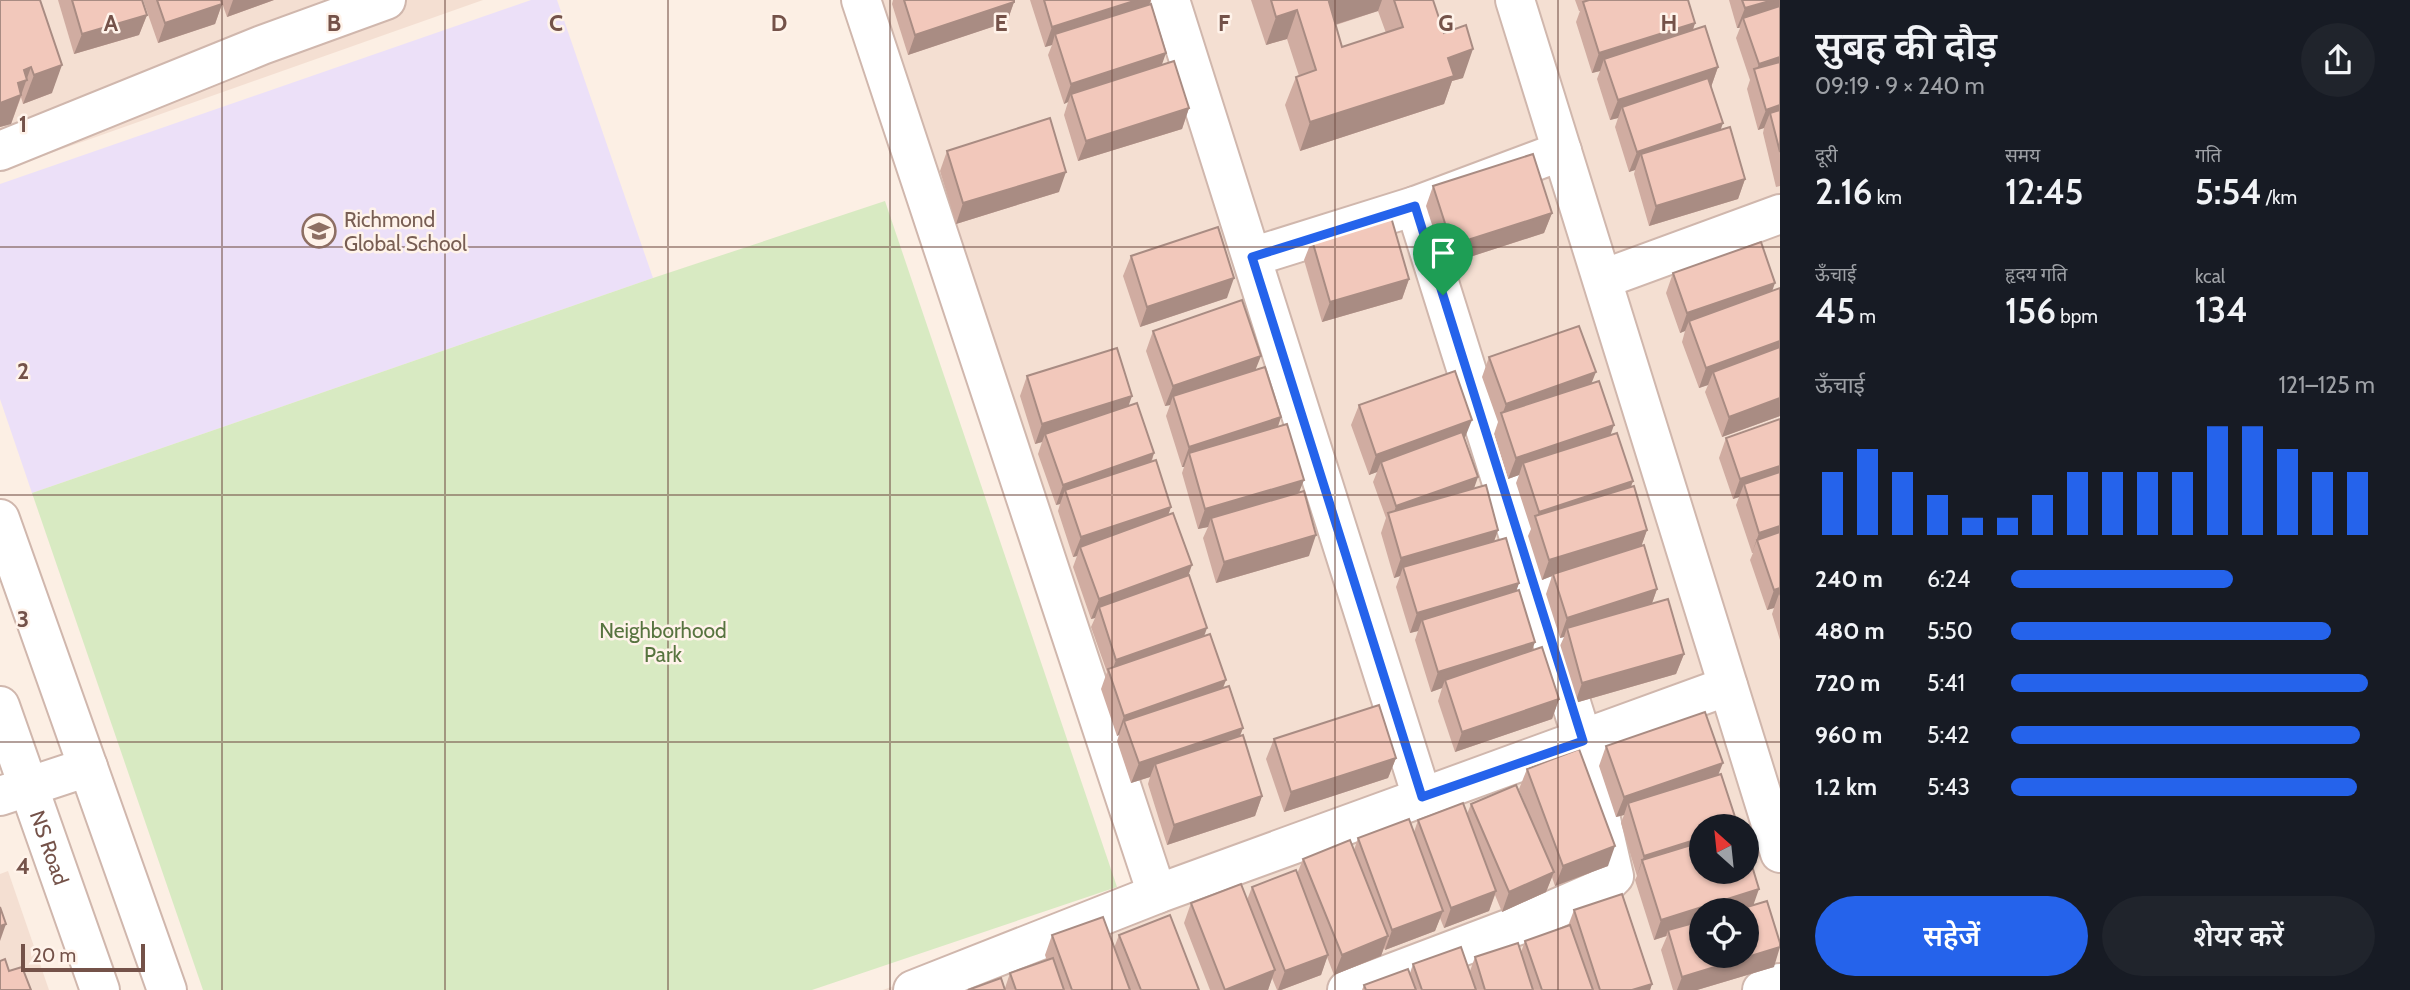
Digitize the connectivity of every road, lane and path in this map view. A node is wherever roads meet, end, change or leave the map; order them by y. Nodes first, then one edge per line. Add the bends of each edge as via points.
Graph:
1 (386, 0) edge
2 (861, 0) edge
3 (1170, 0) edge
4 (1515, 0) edge
5 (0, 151) edge
6 (1562, 152) junction
7 (1415, 206) junction
8 (1777, 223) edge
9 (1252, 257) junction
10 (1604, 279) junction
11 (0, 519) edge
12 (1728, 686) junction
13 (0, 706) edge
14 (1583, 741) junction
15 (88, 767) junction
16 (14, 791) edge
17 (1422, 797) junction
18 (1780, 853) edge
19 (1157, 894) junction
20 (1780, 983) edge
21 (100, 990) edge
22 (167, 990) edge
23 (913, 990) edge
24 (1347, 990) edge
25 (1762, 990) edge

1 - 5 street
2 - 19 street
3 - 9 street
4 - 6 street
6 - 7 street
6 - 10 street
7 - 9 street
7 - 14 street
8 - 10 street
9 - 17 street
10 - 12 street
11 - 15 street
12 - 14 street
12 - 18 street
13 - 16 street, NS Road
14 - 17 street
14 - 24 street via 1614,876 1601,889 1516,926
15 - 16 street
15 - 22 street
16 - 21 street, NS Road
17 - 19 street
19 - 23 street
20 - 25 street

